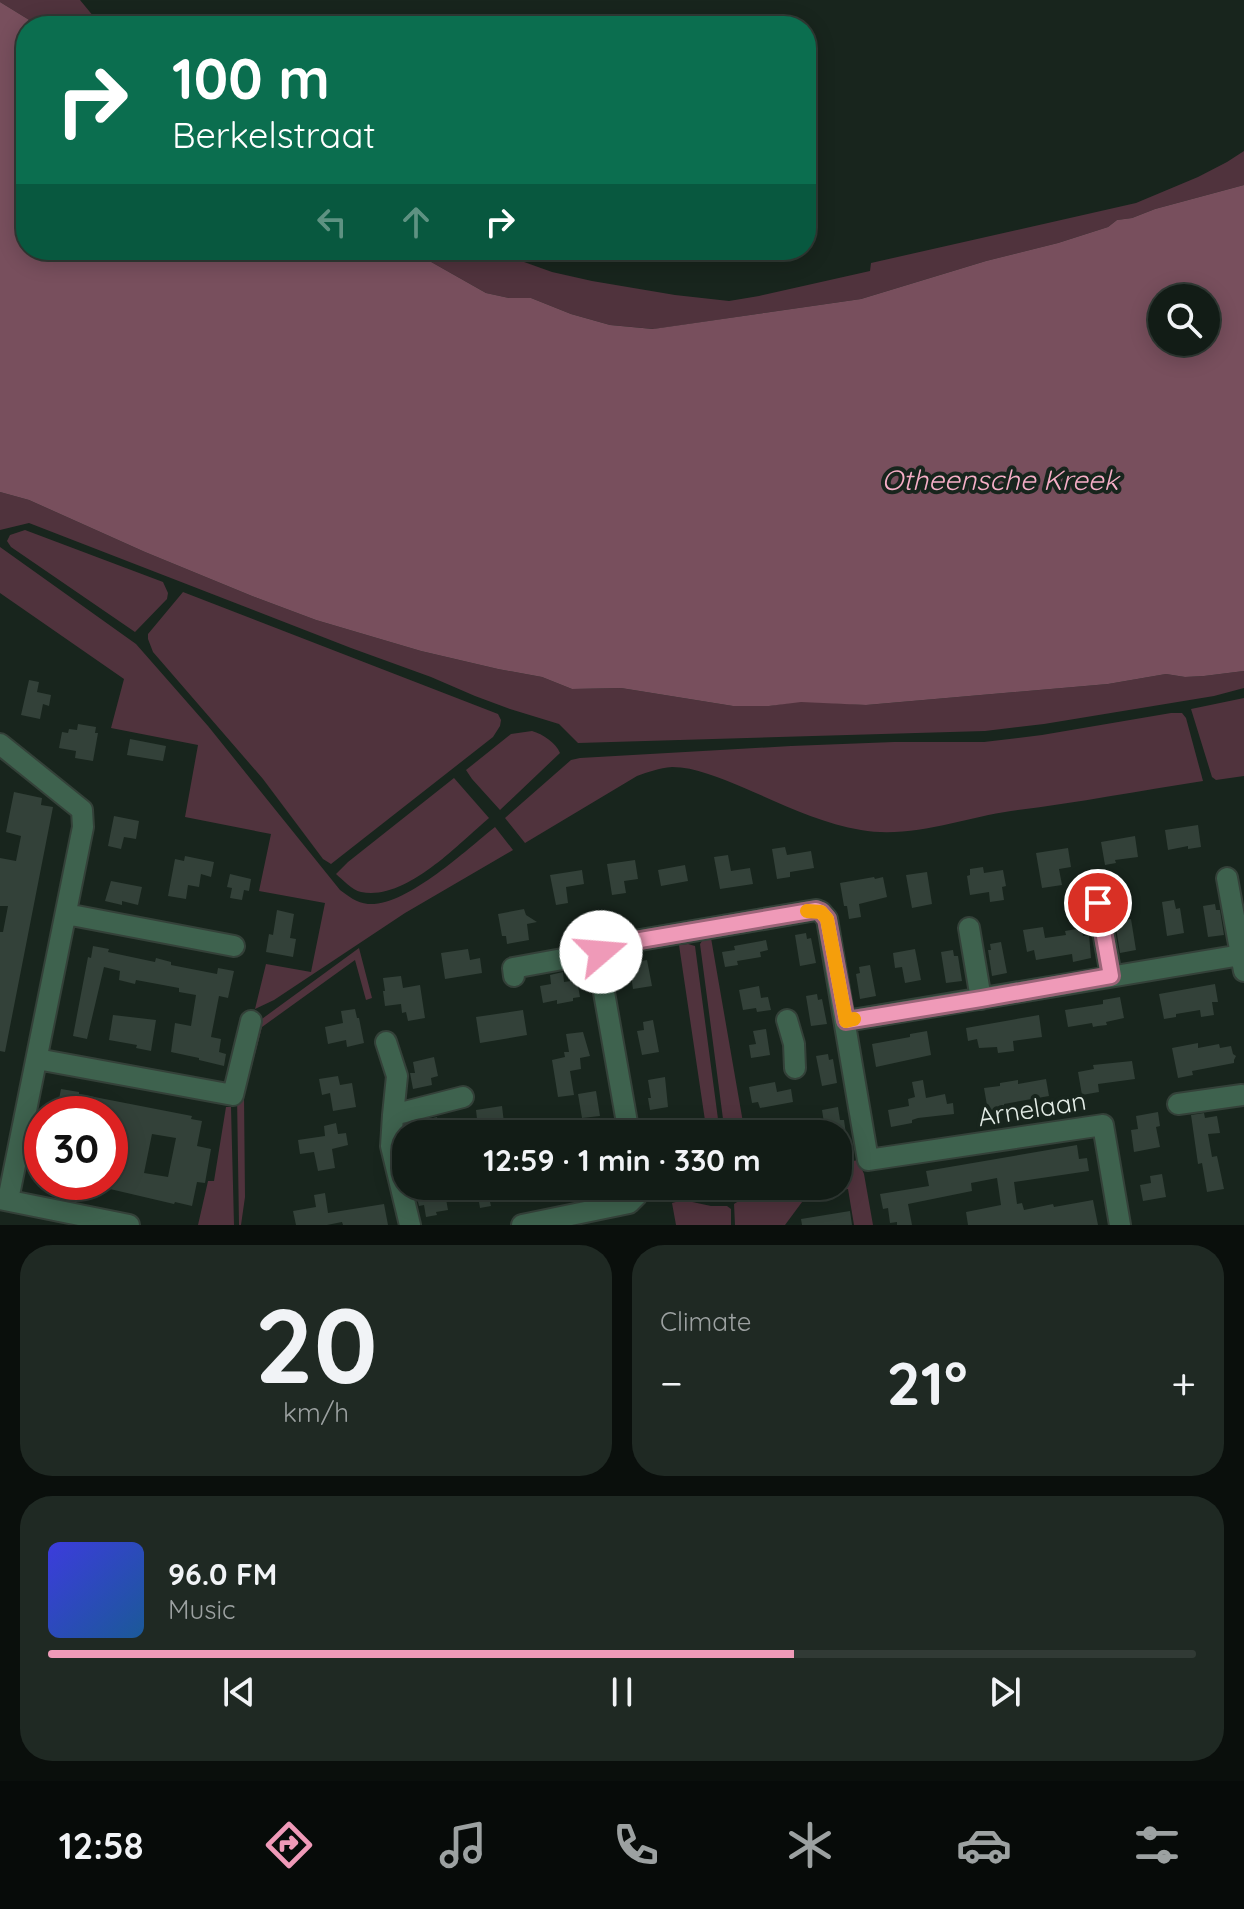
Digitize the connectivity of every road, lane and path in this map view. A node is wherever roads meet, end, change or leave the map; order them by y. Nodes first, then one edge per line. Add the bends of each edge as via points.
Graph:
1 (0, 744) edge
2 (1227, 878) dead end
3 (1098, 903) dead end
4 (66, 914) junction
5 (969, 928) dead end
6 (234, 946) dead end
7 (601, 952) junction
8 (1242, 963) edge
9 (514, 976) dead end
10 (1111, 976) junction
11 (981, 999) junction
12 (787, 1020) dead end
13 (251, 1021) dead end
14 (846, 1021) junction
15 (386, 1042) dead end
16 (37, 1059) junction
17 (795, 1068) dead end
18 (463, 1097) dead end
19 (1243, 1098) edge
20 (1178, 1104) dead end
21 (393, 1115) junction
22 (627, 1120) edge
23 (4, 1199) edge
24 (631, 1200) edge
25 (129, 1225) edge
26 (410, 1225) edge
27 (522, 1225) edge
28 (1120, 1225) edge

1 - 4 street via 82,810
2 - 8 street
3 - 10 street
4 - 6 street
4 - 16 street
5 - 11 street
7 - 9 street via 513,968
7 - 14 street via 611,945 816,910 827,919
7 - 22 street
8 - 10 street
10 - 11 street
11 - 14 street
12 - 17 street
13 - 16 street via 233,1095
14 - 28 street, Arnelaan via 868,1160 1103,1125
15 - 21 street via 397,1076
16 - 23 street
18 - 21 street
19 - 20 street
21 - 26 street via 391,1146
23 - 25 street
24 - 27 street

